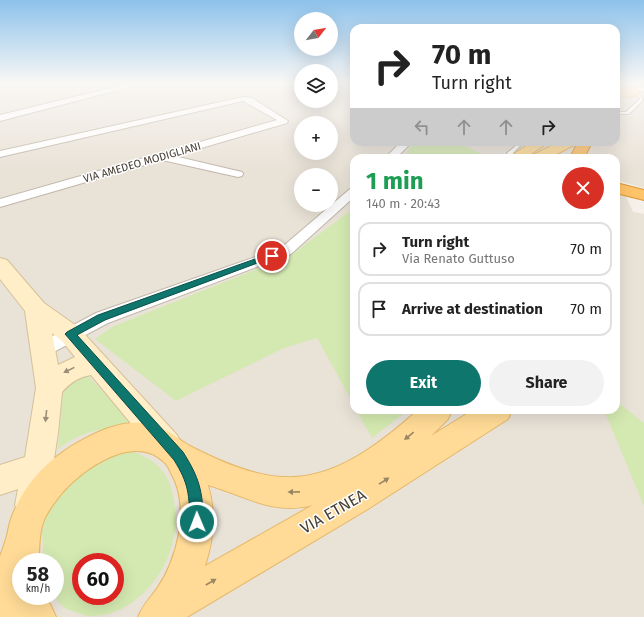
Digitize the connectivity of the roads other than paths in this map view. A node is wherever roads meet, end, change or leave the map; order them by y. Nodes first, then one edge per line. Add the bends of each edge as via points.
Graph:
1 (25, 112) edge
2 (186, 112) edge
3 (269, 112) edge
4 (0, 118) edge
5 (403, 146) edge
6 (518, 146) edge
7 (535, 146) edge
8 (561, 146) edge
9 (0, 154) edge
10 (394, 154) edge
11 (510, 154) edge
12 (522, 154) edge
13 (546, 154) edge
14 (162, 156) junction
15 (238, 174) dead end
16 (620, 189) edge
17 (350, 195) edge
18 (644, 195) edge
19 (620, 199) edge
20 (0, 203) edge
21 (644, 203) edge
22 (1, 269) edge
23 (36, 309) junction
24 (70, 334) junction
25 (42, 350) junction
26 (96, 364) junction
27 (49, 388) junction
28 (434, 414) edge
29 (492, 414) edge
30 (173, 451) junction
31 (37, 468) junction
32 (0, 480) edge
33 (23, 549) edge
34 (29, 605) edge
35 (0, 610) edge
36 (161, 613) edge
37 (37, 617) edge

1 - 4 street
2 - 9 street, VIA AMEDEO MODIGLIANI
3 - 14 street, VIA AMEDEO MODIGLIANI via 284,121
5 - 10 street
6 - 11 lane
7 - 12 main road
8 - 13 main road
14 - 15 street
14 - 20 street, VIA AMEDEO MODIGLIANI
16 - 18 highway
17 - 24 street via 286,251 102,318
19 - 21 highway
22 - 23 main road
23 - 24 main road
23 - 25 main road
24 - 25 street
24 - 26 main road
25 - 27 main road
26 -> 27 main road via 82,365 70,370 59,376
26 - 30 main road
27 -> 31 main road
28 -> 30 main road, VIA ETNEA via 410,436 386,453 346,477 306,492 283,493 244,482 206,469
36 -> 29 main road, VIA ETNEA via 358,498
30 - 33 main road, VIA ETNEA via 152,438 135,436 116,439 78,457 59,472 43,492
30 - 36 main road via 188,471 195,490 198,511 196,533 181,582
31 - 32 main road
31 - 33 main road
33 - 35 main road
34 - 37 main road

